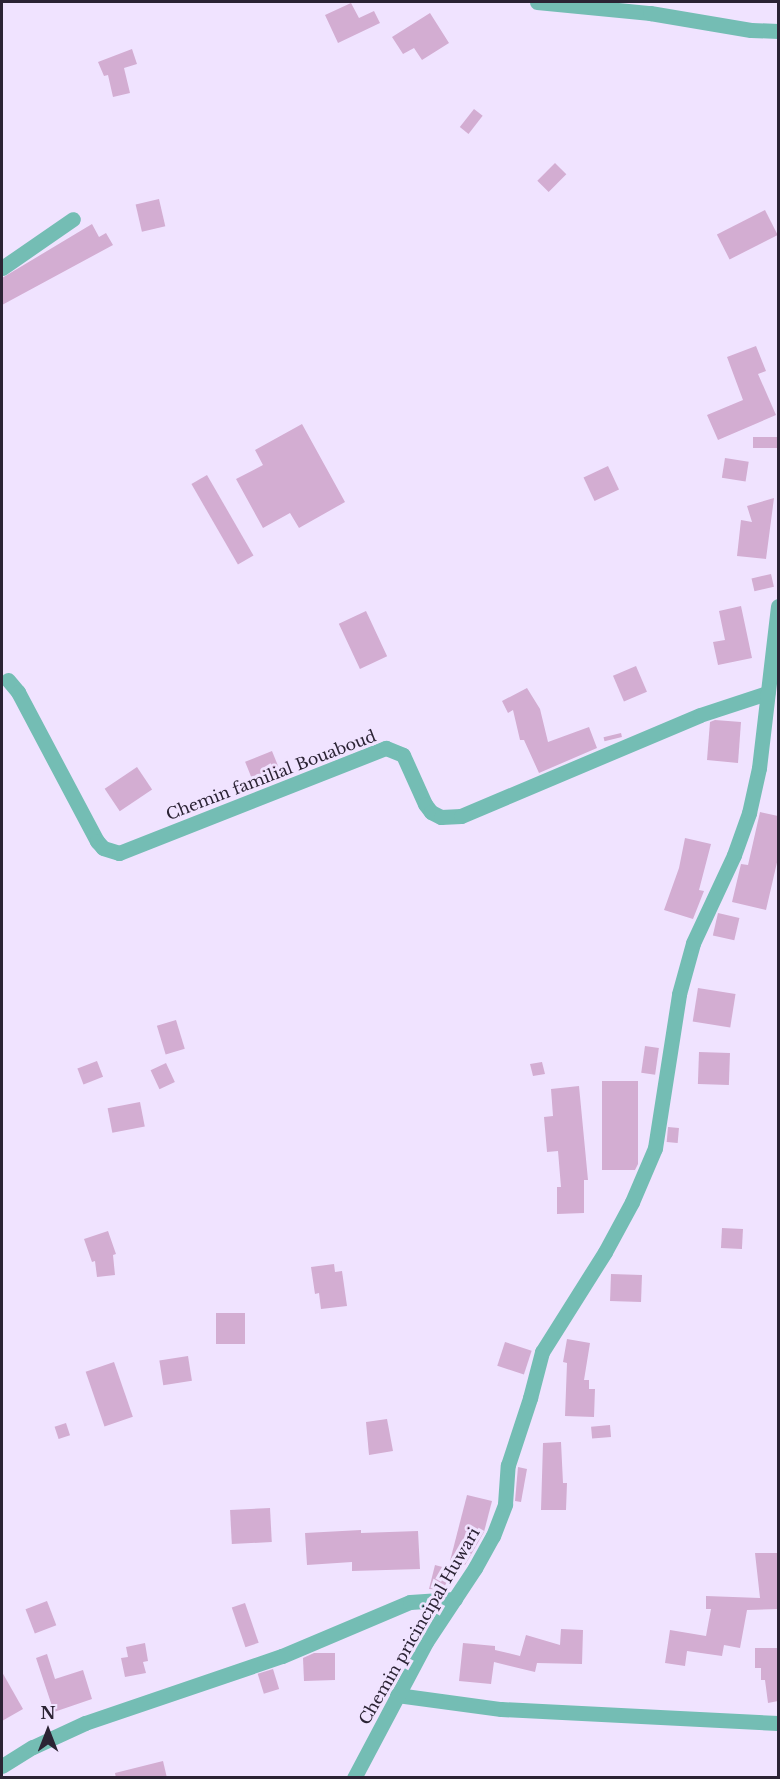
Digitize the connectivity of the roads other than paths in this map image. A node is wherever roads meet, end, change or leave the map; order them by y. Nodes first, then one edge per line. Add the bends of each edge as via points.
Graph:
1 (537, 2) edge
2 (778, 31) edge
3 (73, 219) dead end
4 (2, 268) edge
5 (778, 606) edge
6 (8, 680) dead end
7 (767, 693) junction
8 (455, 1599) junction
9 (397, 1695) junction
10 (778, 1723) edge
11 (2, 1766) edge
12 (354, 1778) edge

1 - 2 street
3 - 4 street
5 - 7 street, Chemin pricincipal Huwari
6 - 7 street, Chemin familial Bouaboud via 97,841 103,848 119,853 386,748 403,755 431,812 441,817 461,816 700,715
7 - 8 street, Chemin pricincipal Huwari via 759,768 748,813 734,855 693,943 679,994 655,1148 605,1252 542,1352 508,1465 505,1504 494,1536
8 - 9 street, Chemin pricincipal Huwari
8 - 11 street via 410,1602 282,1656 85,1723
9 - 10 street via 501,1709
9 - 12 street, Chemin pricincipal Huwari

